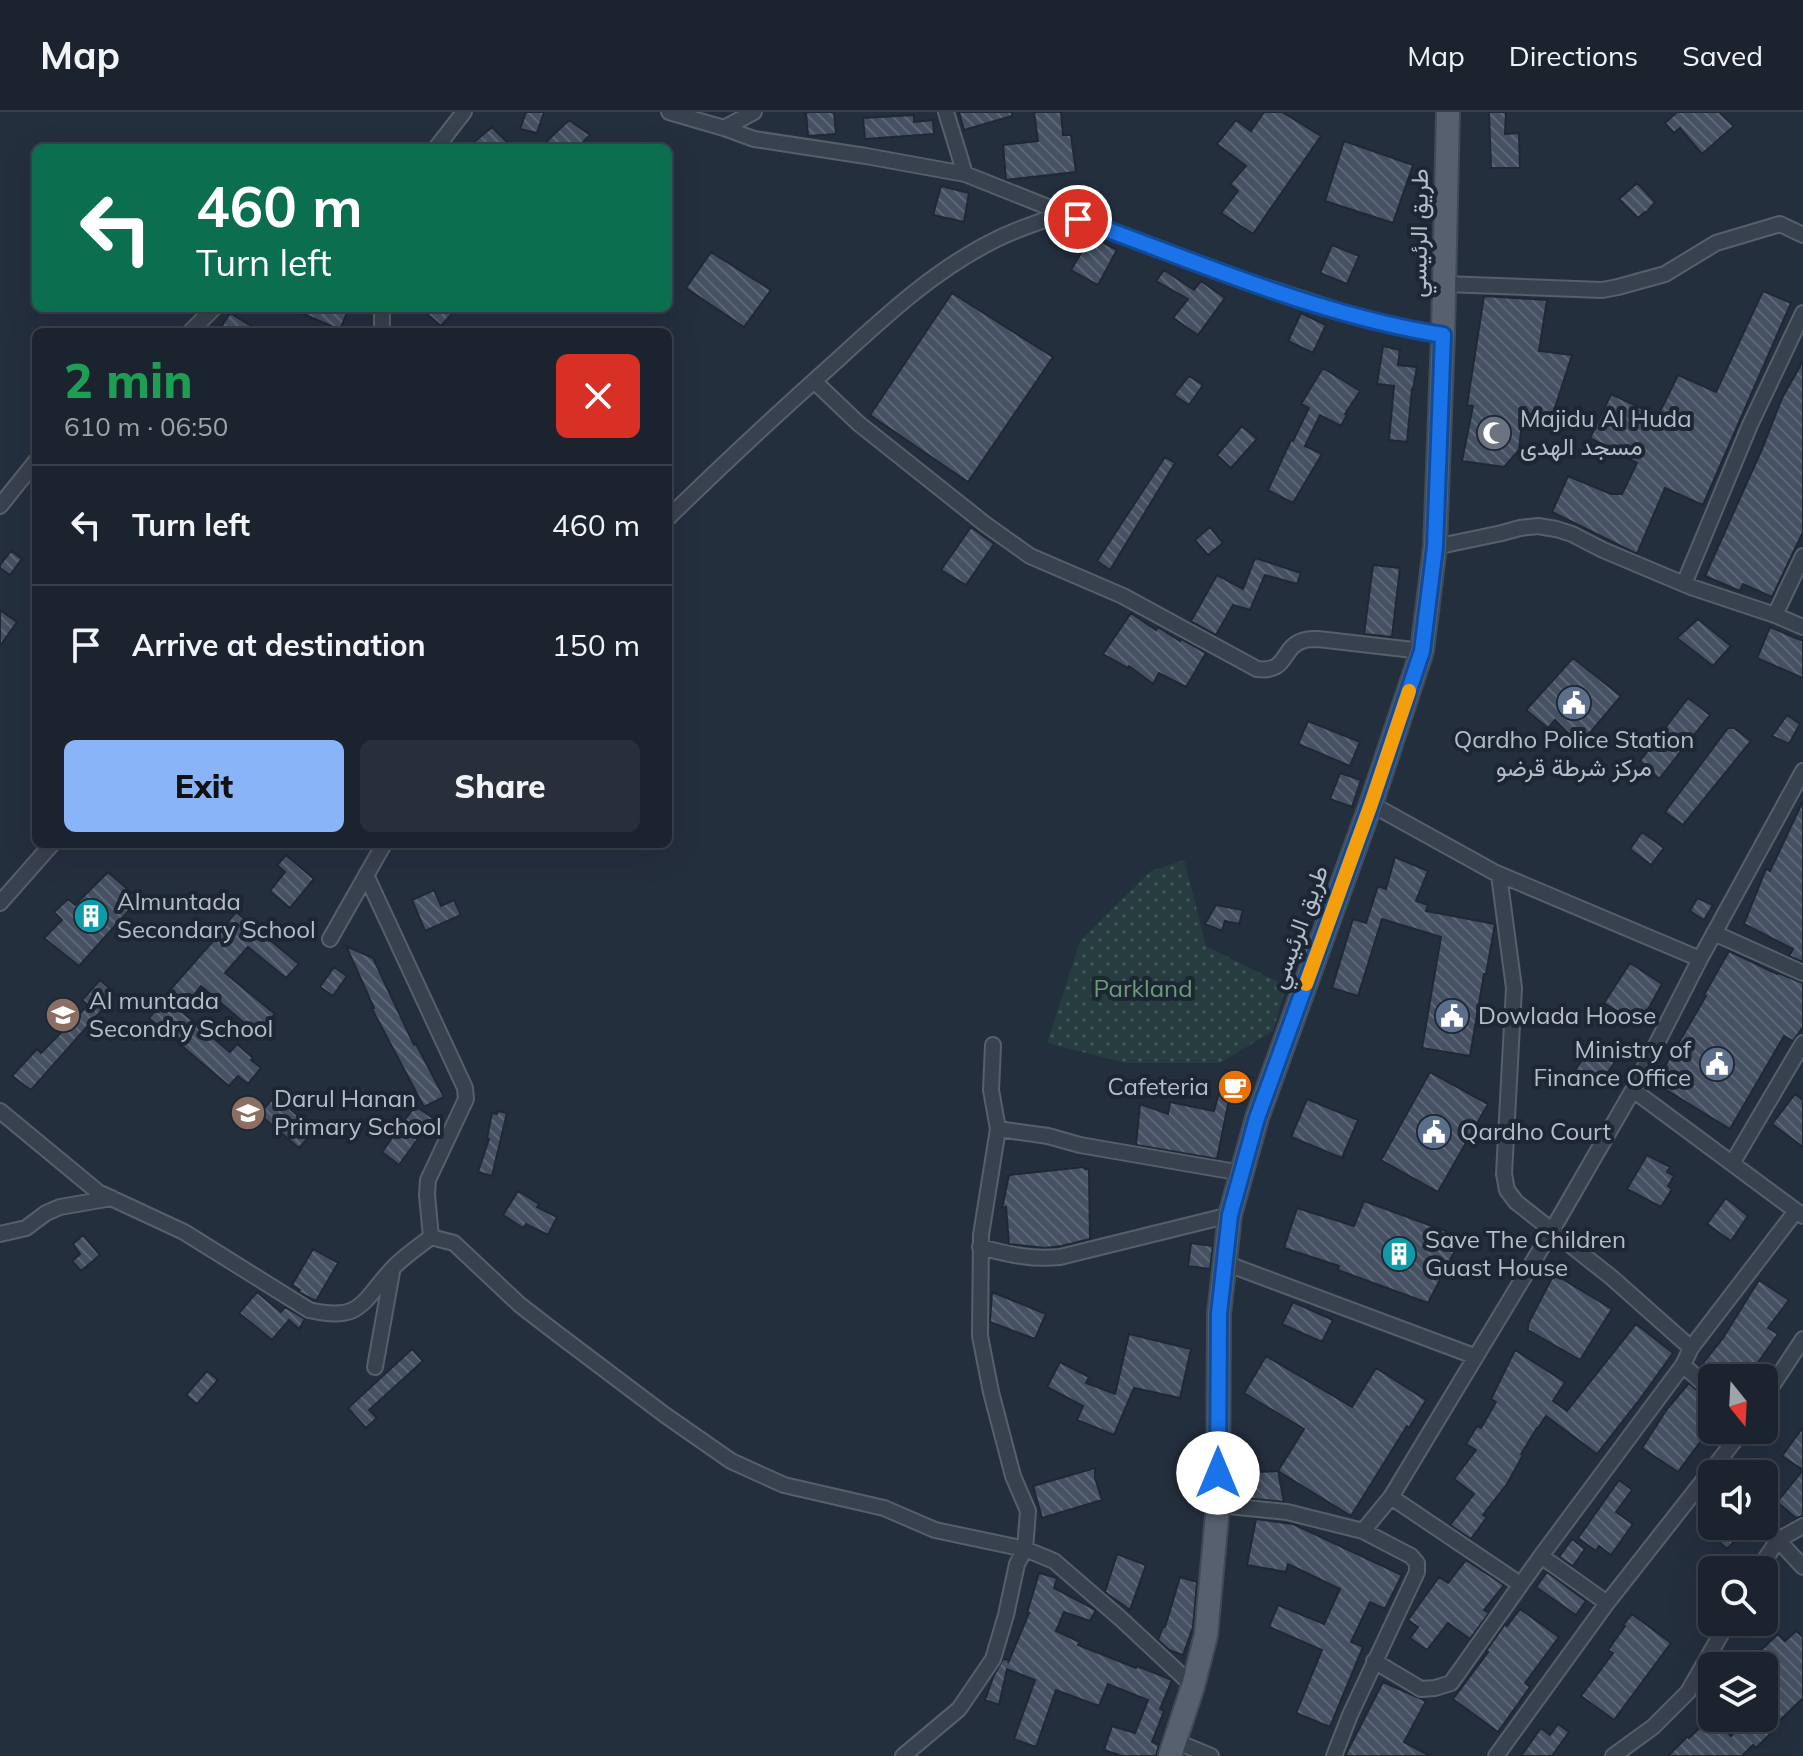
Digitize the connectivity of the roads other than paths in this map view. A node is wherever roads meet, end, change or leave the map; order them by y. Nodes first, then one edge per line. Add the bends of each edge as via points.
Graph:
1 (464, 112) edge
2 (669, 112) edge
3 (754, 112) edge
4 (946, 112) edge
5 (1448, 112) edge
6 (724, 128) junction
7 (439, 144) edge
8 (965, 174) junction
9 (1065, 213) junction
10 (1803, 235) edge
11 (1444, 284) junction
12 (210, 312) edge
13 (1803, 313) edge
14 (194, 328) edge
15 (1443, 335) junction
16 (814, 381) junction
17 (32, 466) edge
18 (0, 506) edge
19 (672, 514) edge
20 (1435, 547) junction
21 (1803, 556) edge
22 (1684, 584) junction
23 (1775, 615) junction
24 (1803, 627) edge
25 (1422, 651) junction
26 (1803, 771) edge
27 (1371, 804) junction
28 (49, 848) edge
29 (382, 848) edge
30 (1494, 872) junction
31 (366, 875) junction
32 (16, 887) junction
33 (0, 894) edge
34 (0, 903) edge
35 (1714, 933) junction
36 (330, 939) dead end
37 (1700, 959) junction
38 (1803, 973) edge
39 (1803, 1043) edge
40 (993, 1045) dead end
41 (1633, 1090) junction
42 (0, 1111) edge
43 (998, 1129) junction
44 (1733, 1162) junction
45 (1242, 1173) junction
46 (112, 1198) junction
47 (1799, 1214) edge
48 (1230, 1215) junction
49 (1551, 1232) junction
50 (0, 1234) edge
51 (431, 1237) junction
52 (980, 1247) junction
53 (1225, 1263) junction
54 (393, 1268) junction
55 (1803, 1339) edge
56 (1691, 1348) junction
57 (1474, 1356) junction
58 (1683, 1365) junction
59 (375, 1367) dead end
60 (1778, 1377) edge
61 (1698, 1378) edge
62 (1698, 1494) edge
63 (1391, 1497) junction
64 (1218, 1505) junction
65 (1803, 1526) edge
66 (1363, 1531) junction
67 (1778, 1540) junction
68 (1025, 1549) junction
69 (1541, 1556) junction
70 (1767, 1556) edge
71 (1803, 1567) edge
72 (1520, 1584) junction
73 (1607, 1603) junction
74 (1720, 1636) edge
75 (1374, 1661) junction
76 (1193, 1686) junction
77 (1172, 1748) edge
78 (903, 1756) edge
79 (1211, 1756) edge
80 (1334, 1756) edge
81 (1496, 1756) edge
82 (1613, 1756) edge

1 - 7 street
2 - 6 street
3 - 6 street
4 - 8 street
5 - 11 main road, طريق الرئيسي
6 - 8 street via 754,139
8 - 9 street
9 - 15 street via 1367,320
9 - 16 street via 995,240 953,265 882,319
10 - 11 street via 1780,224 1716,243 1665,274 1602,290
11 - 15 main road, طريق الرئيسي
12 - 14 street
13 - 22 street
15 - 20 main road, طريق الرئيسي
16 - 19 street
16 - 25 street via 858,423 1030,556 1123,596 1257,669 1276,668 1304,640
17 - 18 street
20 - 22 street via 1538,526 1572,534
20 - 25 main road, طريق الرئيسي
21 - 23 street
22 - 23 street
23 - 24 street
25 - 27 main road, طريق الرئيسي
26 - 35 street
27 - 30 street
27 - 45 main road, طريق الرئيسي
28 - 32 street
29 - 31 street
30 - 37 street
30 - 49 street via 1499,875 1514,988 1504,1174 1516,1202
31 - 36 street
31 - 51 street via 465,1088 466,1099 428,1180
32 - 33 street
32 - 34 street
35 - 37 street
35 - 38 street
37 - 41 street
39 - 44 street
40 - 43 street via 991,1090
41 - 44 street
41 - 49 street
42 - 46 street
43 - 45 street
43 - 52 street
44 - 47 street
45 - 48 main road, طريق الرئيسي
46 - 50 street via 60,1207 26,1228
46 - 54 street via 184,1232 309,1310 349,1313 370,1298
47 - 56 street
48 - 52 street via 1060,1257 1016,1257
48 - 53 main road, طريق الرئيسي
49 - 56 street
49 - 57 street
51 - 54 street
51 - 68 street via 454,1243 520,1305 731,1461 784,1485 884,1508 935,1530
52 - 68 street via 980,1336 1013,1476 1028,1511
53 - 57 street
53 - 64 main road, طريق الرئيسي via 1219,1314
54 - 59 street
55 - 60 street
56 - 58 street
57 - 63 street
58 - 61 street
58 - 69 street
62 - 73 street
63 - 66 street
63 - 72 street
64 - 66 street via 1287,1512
64 - 76 main road, طريق الرئيسي via 1206,1635
65 - 67 street
66 - 75 street via 1417,1563
67 - 70 street
67 - 71 street
68 - 76 street via 1054,1561
68 - 78 street via 993,1659 959,1709
69 - 72 street
69 - 73 street
72 - 75 street via 1451,1683 1421,1689
73 - 81 street
74 - 82 street via 1688,1692
75 - 80 street
76 - 77 main road, طريق الرئيسي
77 - 79 street

